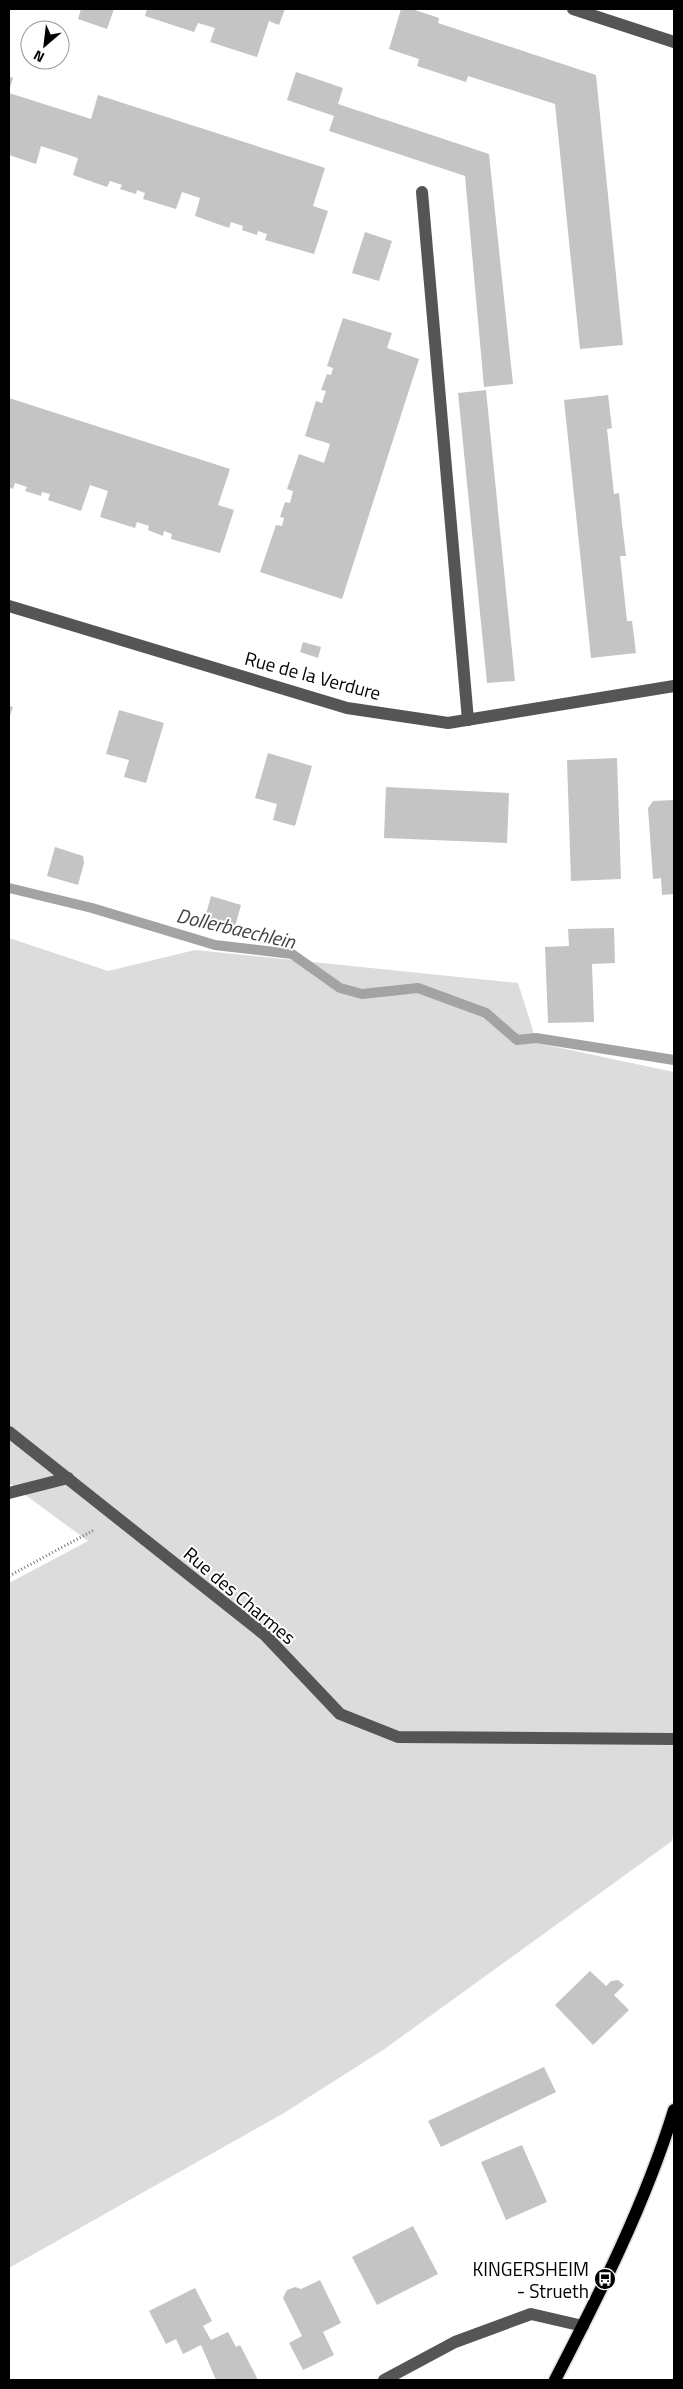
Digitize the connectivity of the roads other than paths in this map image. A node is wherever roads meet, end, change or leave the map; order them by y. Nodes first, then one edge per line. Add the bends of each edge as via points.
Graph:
1 (573, 9) edge
2 (674, 42) edge
3 (422, 192) dead end
4 (9, 606) edge
5 (674, 686) edge
6 (468, 720) junction
7 (9, 1432) edge
8 (68, 1478) junction
9 (9, 1493) edge
10 (674, 1739) edge
11 (674, 2110) edge
12 (583, 2326) junction
13 (384, 2380) edge
14 (555, 2380) edge

1 - 2 street
3 - 6 street
4 - 6 street, Rue de la Verdure via 348,708 448,723
5 - 6 street, Rue de la Verdure
7 - 8 street, Rue des Charmes
8 - 9 street
8 - 10 street, Rue des Charmes via 265,1635 340,1714 398,1737
11 - 12 main road via 664,2143 615,2260
12 - 13 street via 531,2314 455,2342
12 - 14 main road

